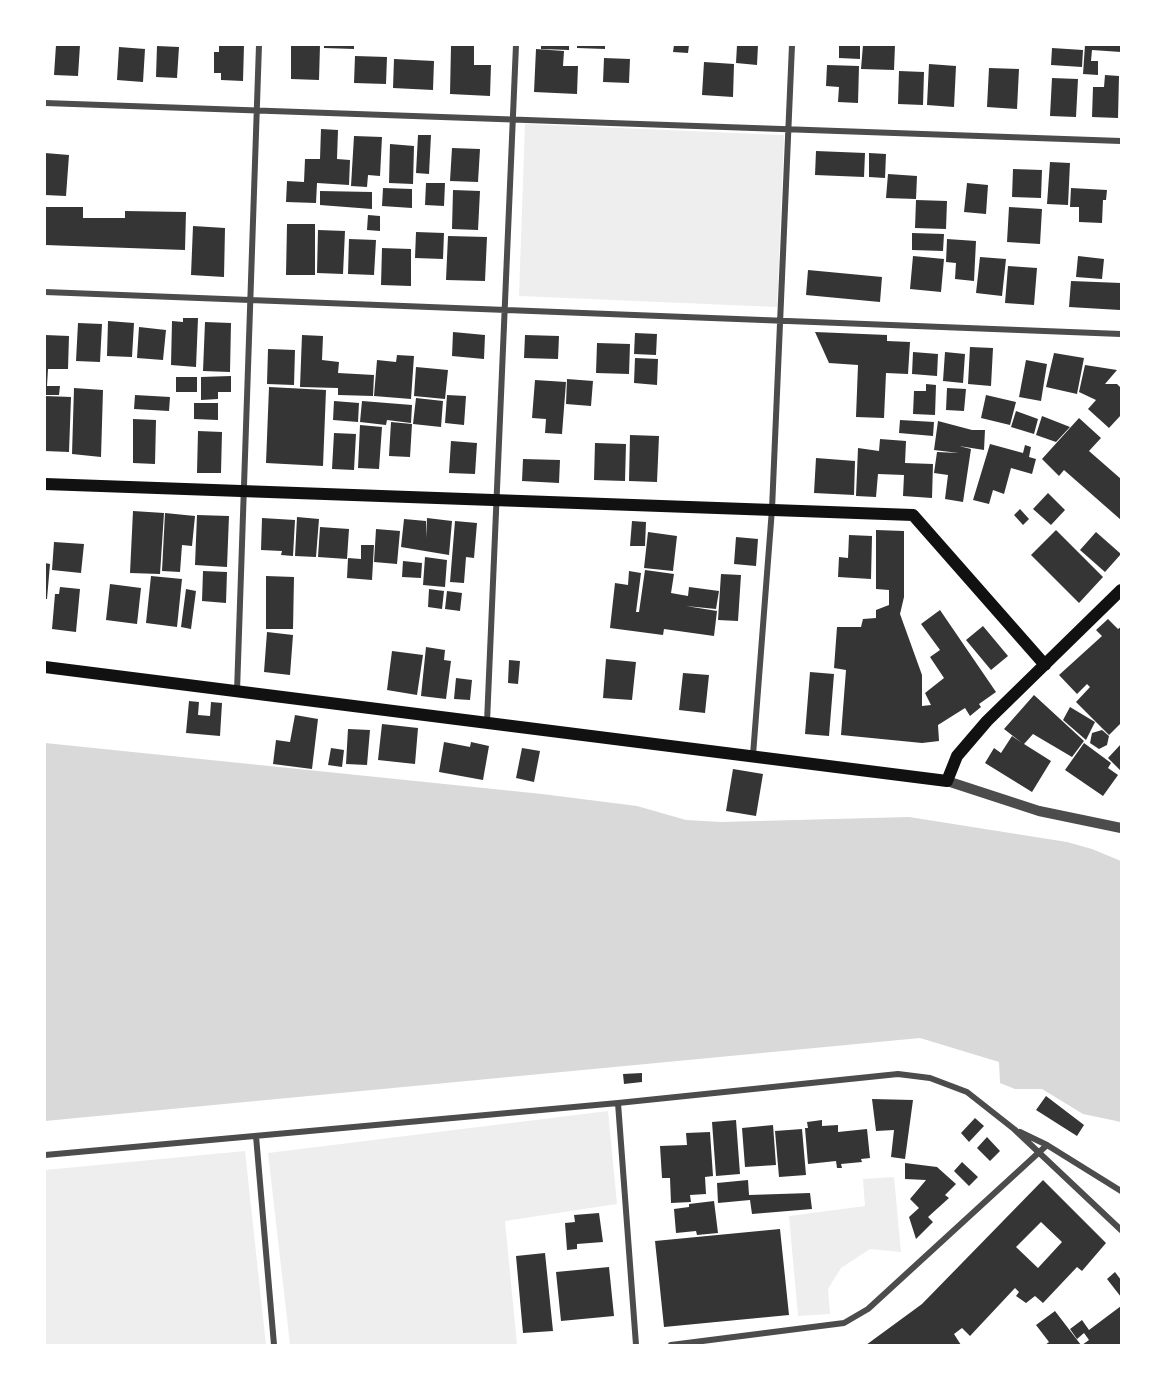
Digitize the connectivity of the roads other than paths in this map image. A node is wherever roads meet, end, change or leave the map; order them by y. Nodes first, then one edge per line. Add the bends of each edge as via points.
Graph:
1 (259, 45) edge
2 (516, 45) edge
3 (792, 45) edge
4 (45, 103) edge
5 (257, 111) junction
6 (513, 119) junction
7 (788, 129) junction
8 (1121, 141) edge
9 (45, 292) edge
10 (250, 300) junction
11 (506, 309) junction
12 (780, 320) junction
13 (1121, 334) edge
14 (45, 484) edge
15 (244, 491) junction
16 (498, 500) junction
17 (772, 509) junction
18 (1121, 590) edge
19 (1045, 665) junction
20 (45, 667) edge
21 (237, 692) junction
22 (487, 722) junction
23 (753, 755) junction
24 (947, 781) junction
25 (1121, 828) edge
26 (618, 1102) junction
27 (1014, 1129) junction
28 (256, 1136) junction
29 (1047, 1145) junction
30 (1039, 1154) junction
31 (45, 1155) edge
32 (1121, 1191) edge
33 (1121, 1230) edge
34 (274, 1345) edge
35 (636, 1345) edge
36 (671, 1345) edge

1 - 5 street
2 - 6 street
3 - 7 street
4 - 5 street
5 - 6 street
5 - 10 street
6 - 7 street
6 - 11 street
7 - 8 street
7 - 12 street
9 - 10 street
10 - 11 street
10 - 15 street
11 - 12 street
11 - 16 street
12 - 13 street
12 - 17 street
14 - 15 main road
15 - 16 main road
15 - 21 street
16 - 17 main road
16 - 22 street
17 - 19 main road via 918,517
17 - 23 street
18 - 19 main road
19 - 24 main road via 957,756
20 - 21 main road
21 - 22 main road
22 - 23 main road
23 - 24 main road
24 - 25 street via 1029,808
26 - 27 street via 898,1074 930,1078 967,1092
26 - 28 street
26 - 35 street
27 - 29 street
27 - 30 street
28 - 31 street
28 - 34 street
29 - 30 street
29 - 32 street
30 - 33 street
30 - 36 street via 868,1309 844,1323

